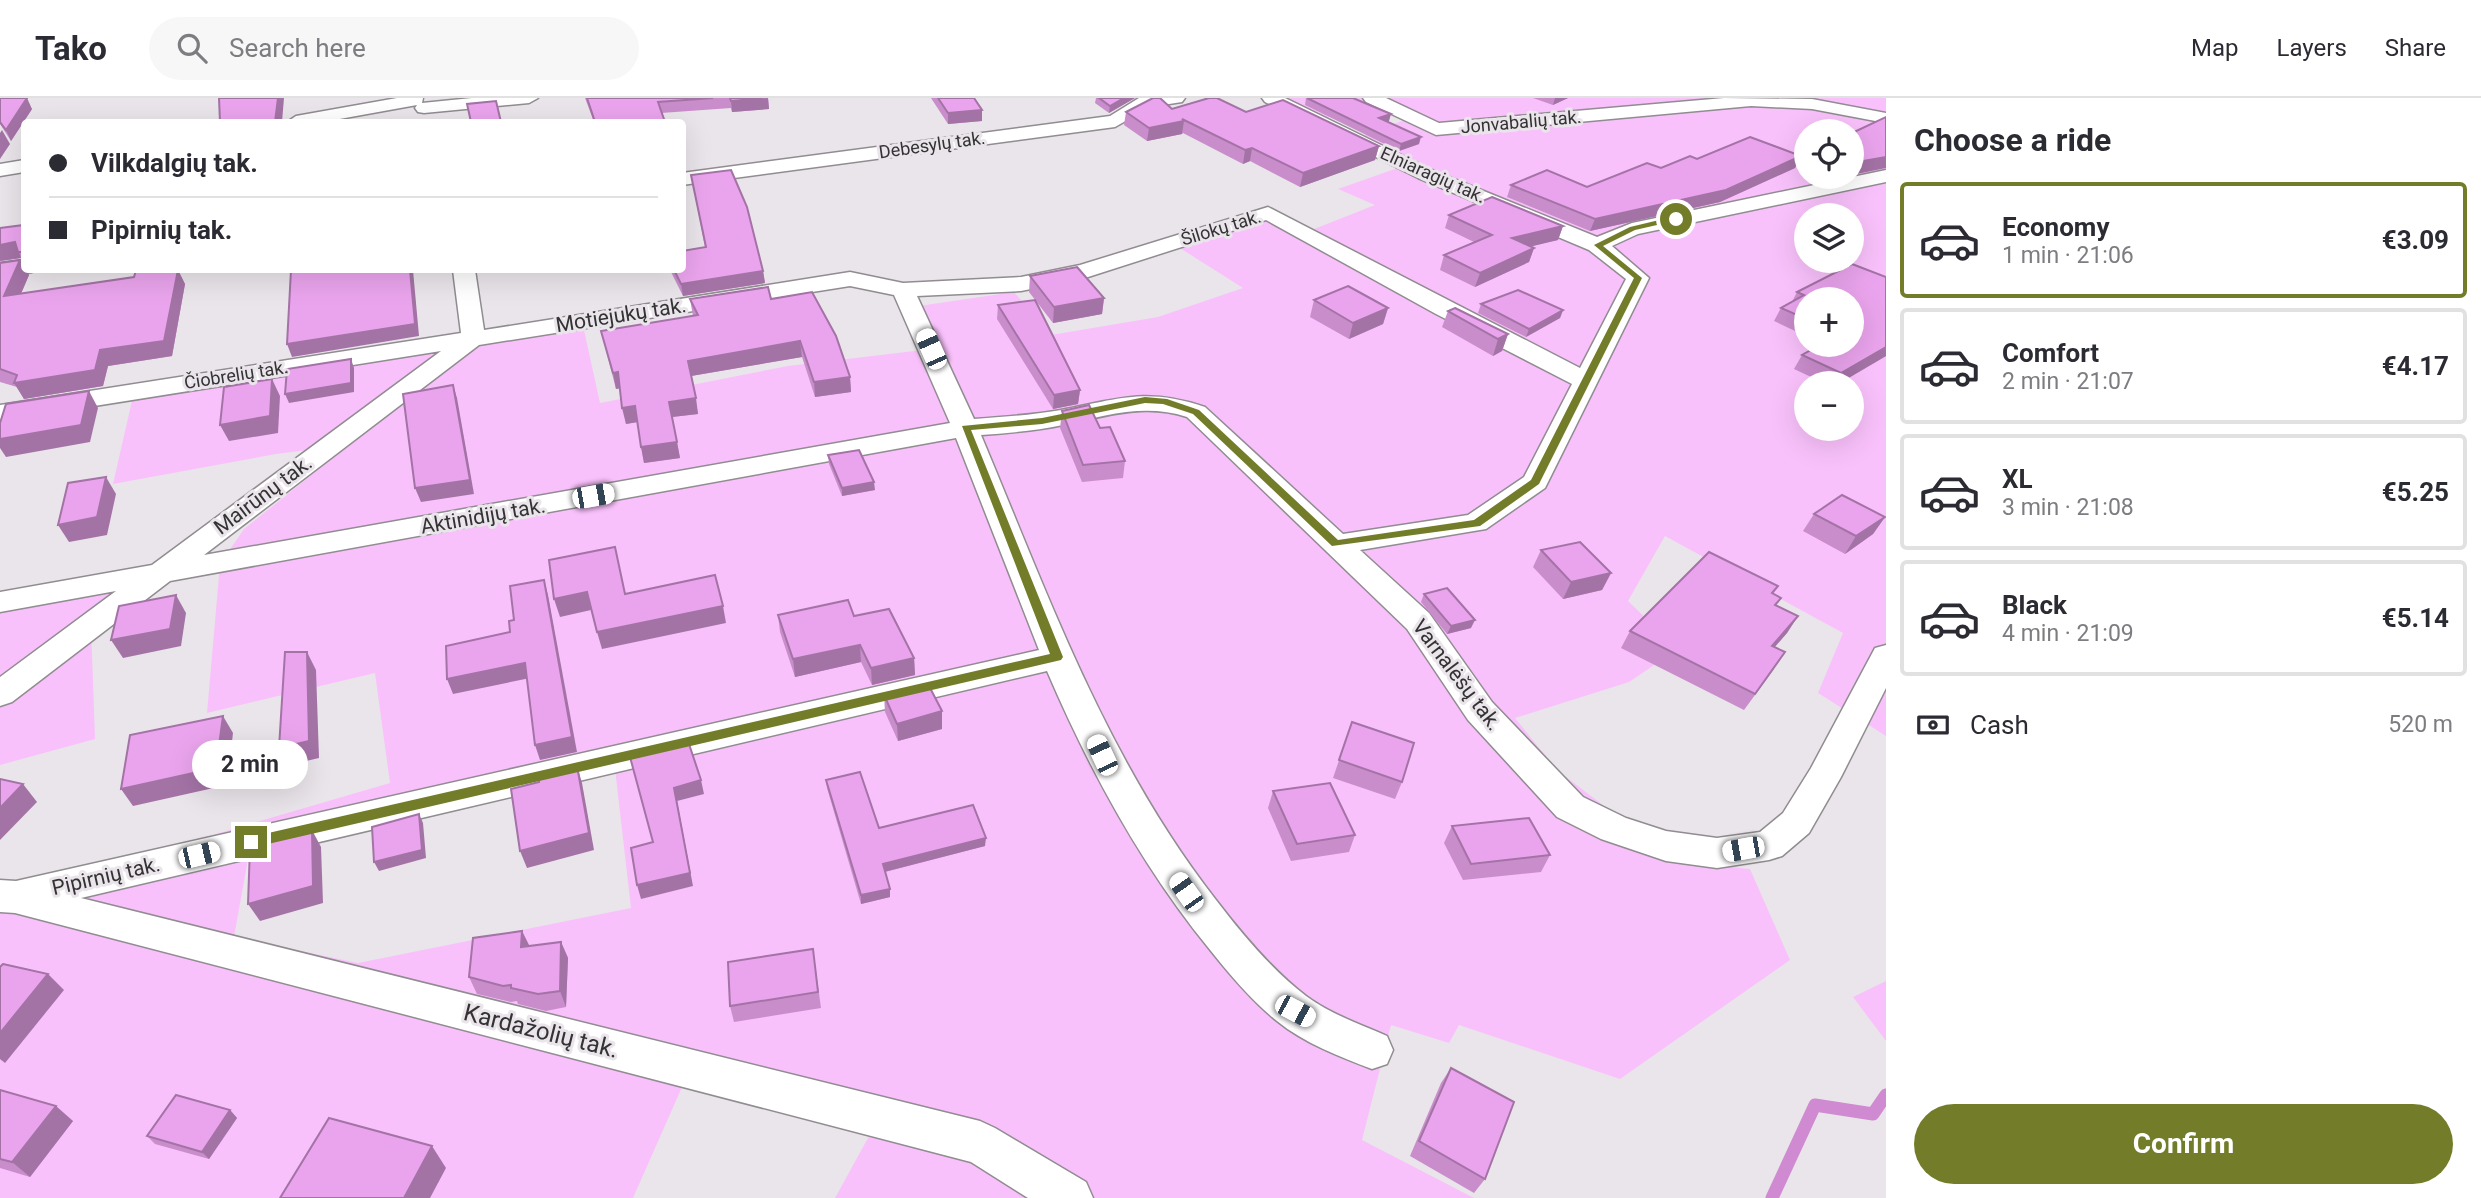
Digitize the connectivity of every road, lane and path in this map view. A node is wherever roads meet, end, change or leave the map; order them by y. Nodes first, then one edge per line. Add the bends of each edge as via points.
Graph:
1 (529, 98) edge
2 (1176, 98) edge
3 (1271, 98) edge
4 (1372, 98) edge
5 (1584, 98) edge
6 (421, 107) edge
7 (1618, 113) junction
8 (1886, 118) edge
9 (321, 119) edge
10 (21, 166) edge
11 (0, 170) edge
12 (1886, 176) edge
13 (686, 177) edge
14 (1597, 245) junction
15 (21, 267) edge
16 (0, 270) edge
17 (464, 273) edge
18 (903, 290) junction
19 (472, 338) junction
20 (1586, 381) junction
21 (0, 413) edge
22 (965, 428) junction
23 (1336, 544) junction
24 (160, 573) junction
25 (0, 602) edge
26 (1886, 656) edge
27 (1057, 657) junction
28 (0, 694) edge
29 (8, 896) edge
30 (1372, 1050) dead end
31 (1070, 1198) edge

1 - 6 street
2 - 13 street, Debesylų tak. via 1145,102 1115,121
3 - 14 street, Elniaragių tak. via 1425,174
4 - 7 street, Jonvabalių tak. via 1436,129
5 - 7 street
6 - 9 street
7 - 8 street, Jonvabalių tak. via 1780,101
10 - 11 street
12 - 14 street via 1632,229
14 - 20 street, Elniaragių tak. via 1638,278
15 - 16 street
17 - 19 street
18 - 19 street, Motiejukų tak. via 850,279
18 - 20 street, Šilokų tak. via 1021,284 1084,271 1268,212
18 - 22 street
19 - 21 street, Čiobrelių tak.
19 - 24 street, Mairūnų tak.
20 - 23 street via 1535,482 1476,523
22 - 23 street, Varnalėšų tak. via 1042,421 1145,400 1181,405 1196,412
22 - 24 street, Aktinidijų tak.
22 - 27 street
23 - 26 street, Varnalėšų tak. via 1418,621 1480,711 1570,807 1614,829 1666,846 1717,853 1769,845 1796,823
24 - 25 street, Aktinidijų tak.
24 - 28 street, Mairūnų tak.
27 - 29 street, Pipirnių tak.
27 - 30 street via 1102,755 1146,835 1186,892 1262,984 1295,1011
29 - 31 street, Kardažolių tak. via 980,1143

